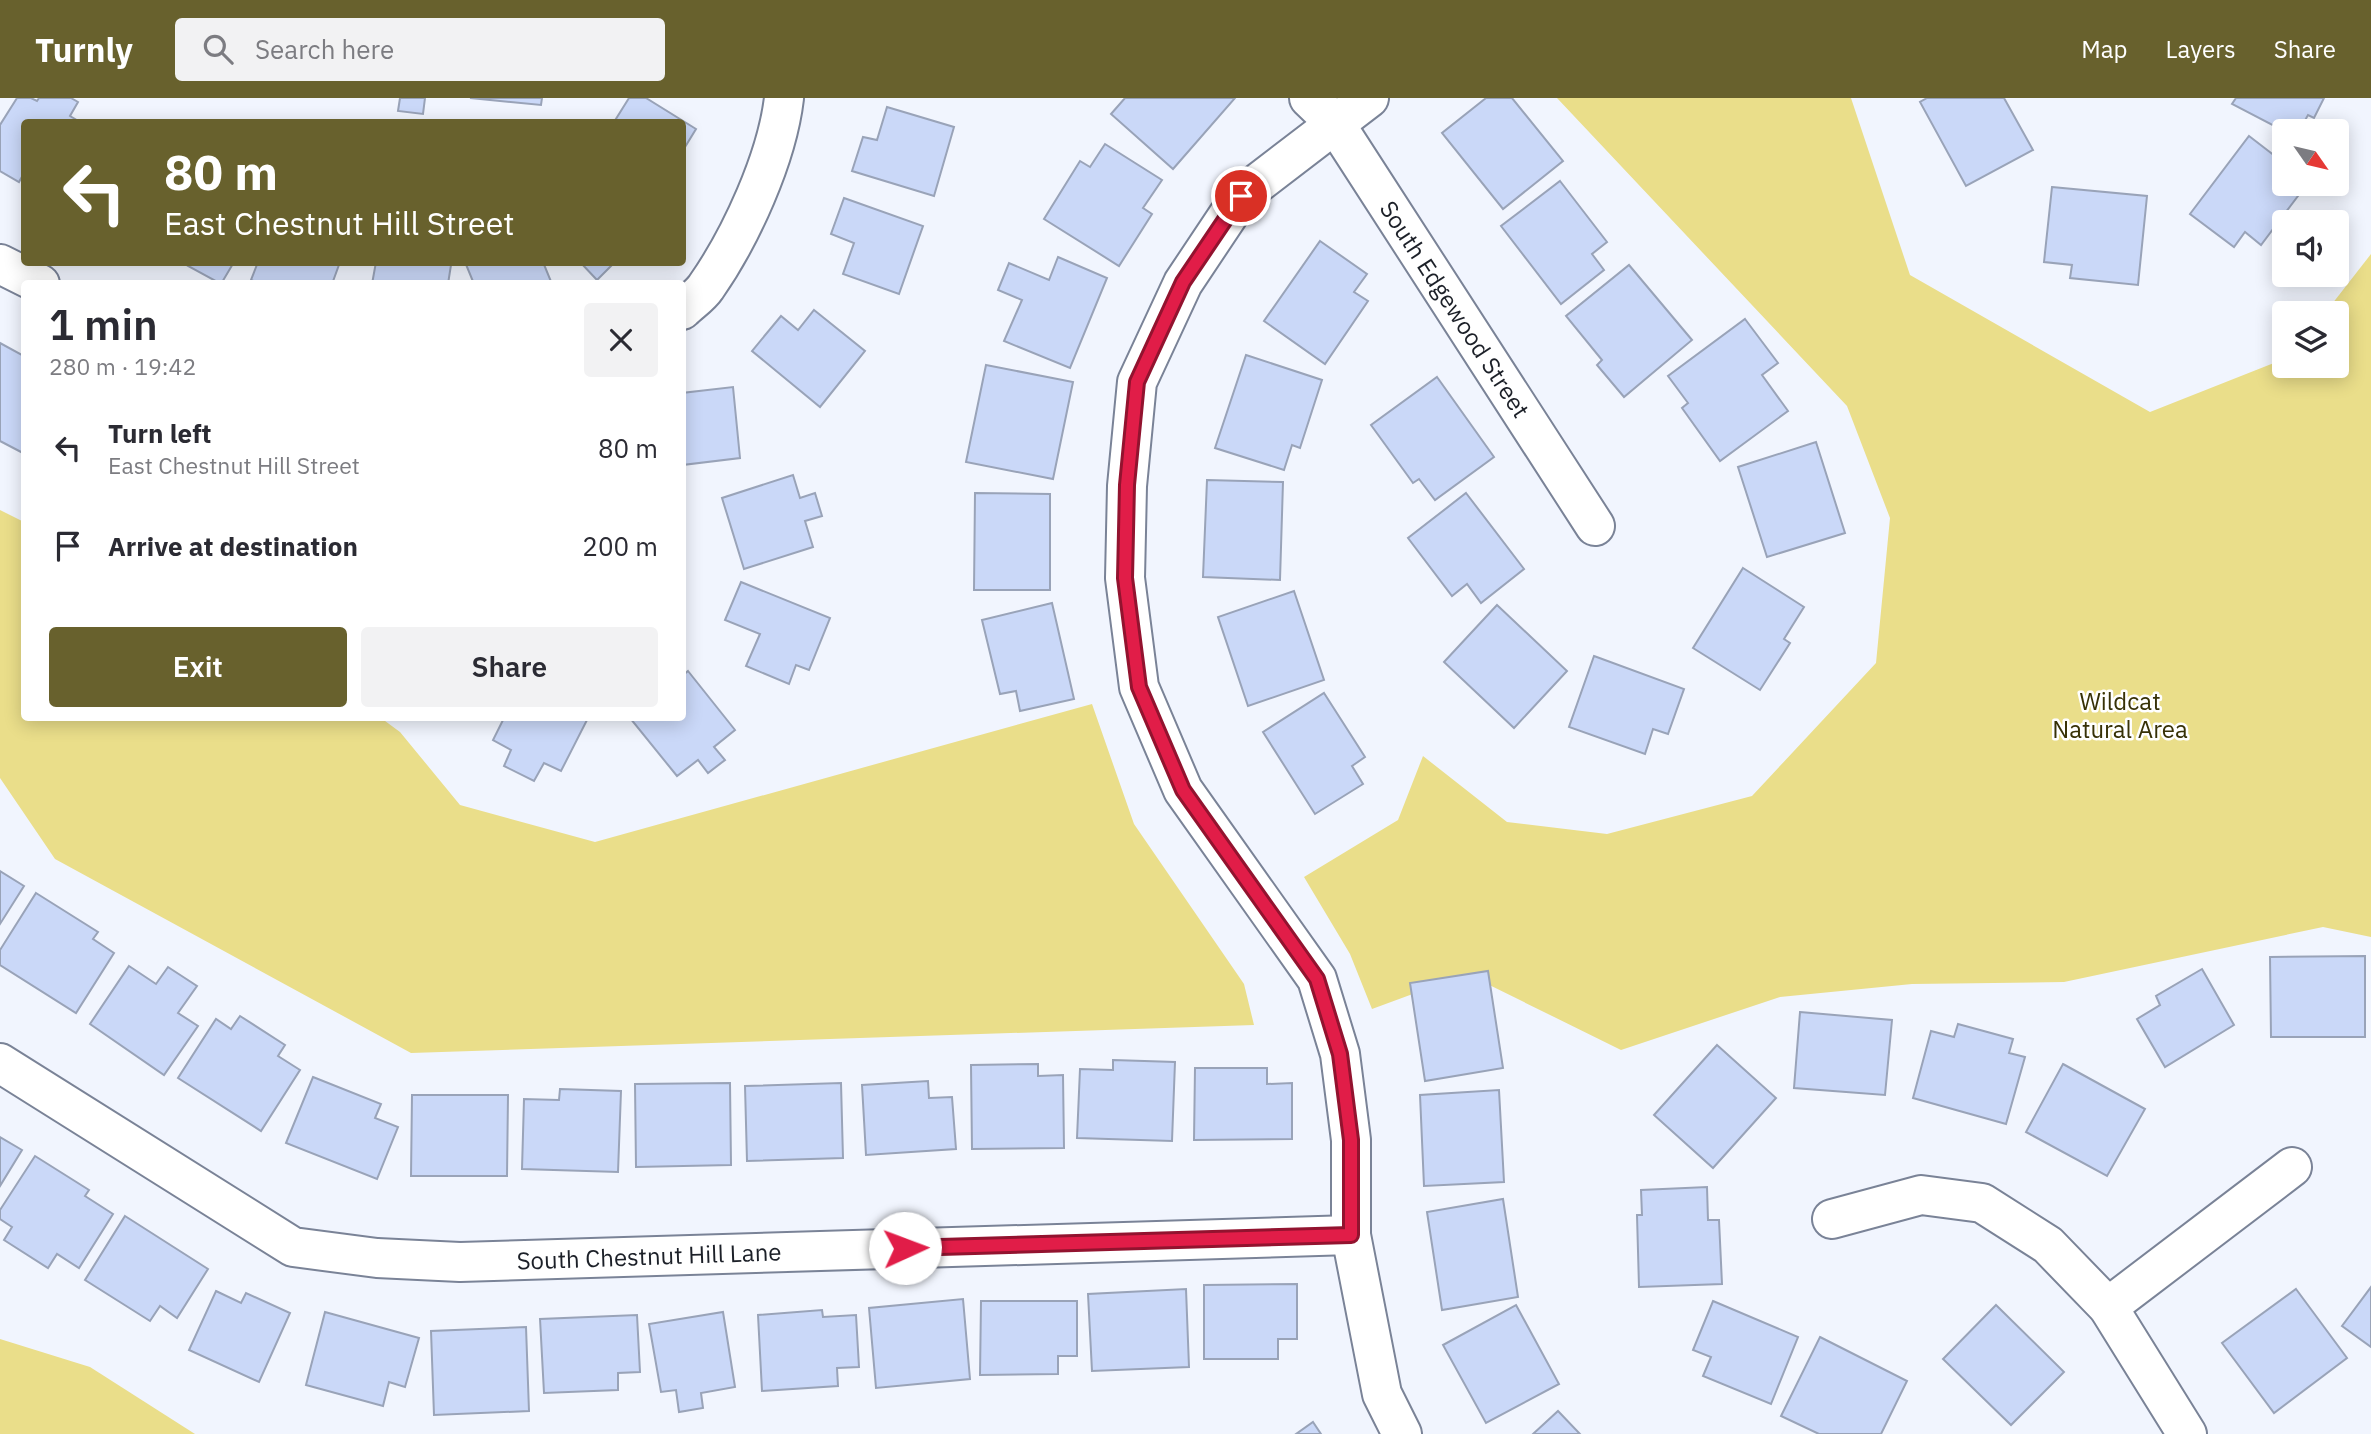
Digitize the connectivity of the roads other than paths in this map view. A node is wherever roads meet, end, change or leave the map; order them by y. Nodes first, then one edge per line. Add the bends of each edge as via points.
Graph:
1 (783, 98) edge
2 (1369, 98) edge
3 (1321, 110) edge
4 (0, 264) edge
5 (32, 280) edge
6 (686, 306) edge
7 (1595, 526) dead end
8 (0, 1063) edge
9 (2292, 1167) dead end
10 (1832, 1219) dead end
11 (1351, 1235) junction
12 (2108, 1307) junction
13 (1402, 1434) edge
14 (2187, 1434) edge

1 - 6 street via 781,123 747,218 705,289
2 - 3 street
3 - 7 street, South Edgewood Street
3 - 11 street via 1241,196 1183,282 1137,382 1127,485 1125,578 1139,687 1183,790 1317,979 1340,1054 1351,1140
4 - 5 street
8 - 11 street, South Chestnut Hill Lane via 293,1247 305,1249 460,1262
9 - 12 street
10 - 12 street via 1921,1195 1982,1203 2049,1245
11 - 13 street via 1382,1394
12 - 14 street

